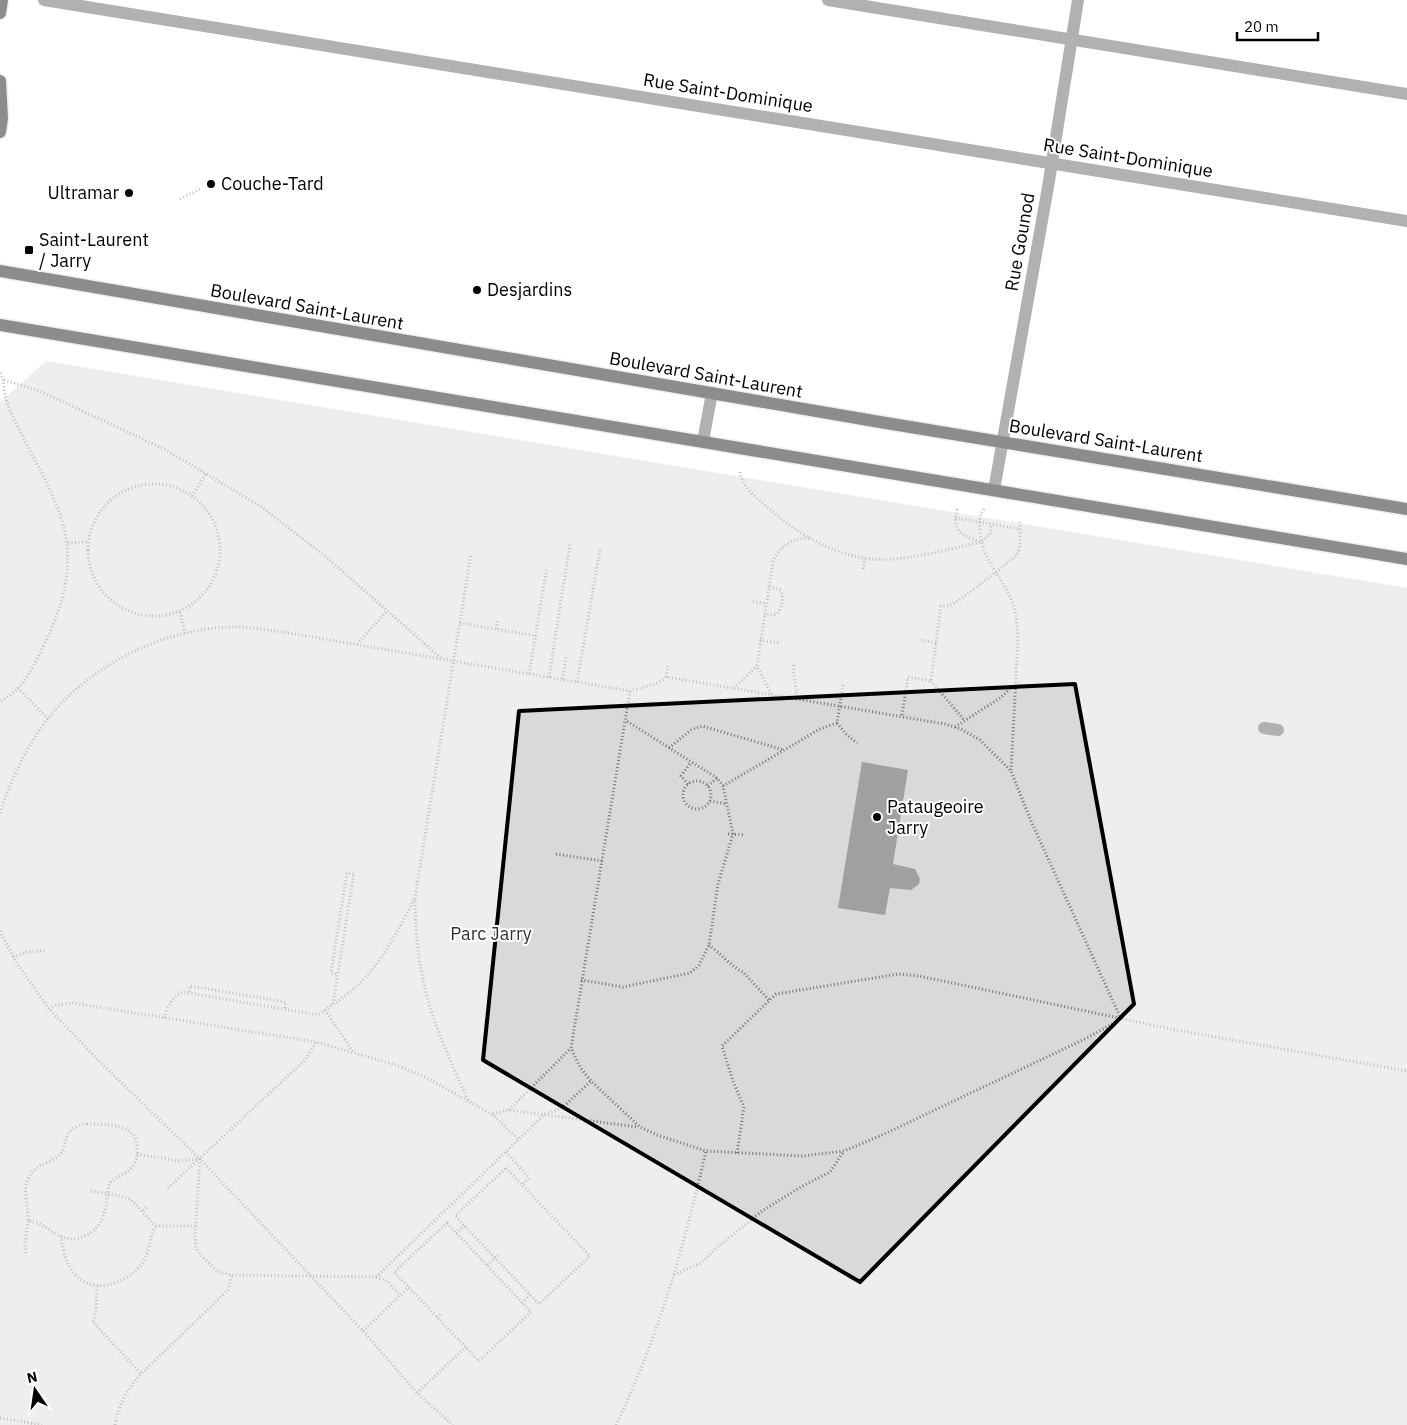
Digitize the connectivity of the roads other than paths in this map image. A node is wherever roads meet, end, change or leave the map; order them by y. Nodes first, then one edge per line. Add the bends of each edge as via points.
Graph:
1 (2, 0) edge
2 (44, 0) edge
3 (828, 0) edge
4 (1078, 0) edge
5 (0, 12) edge
6 (1072, 40) junction
7 (0, 82) edge
8 (1407, 94) edge
9 (0, 132) edge
10 (1052, 164) junction
11 (1407, 221) edge
12 (0, 271) edge
13 (0, 325) edge
14 (712, 393) junction
15 (703, 441) junction
16 (1003, 442) junction
17 (994, 490) junction
18 (1407, 509) edge
19 (1407, 559) edge
20 (1264, 728) dead end
21 (1278, 730) dead end

1 - 5 main road
2 - 10 street, Rue Saint-Dominique
3 - 6 street
4 - 6 street, Rue Gounod
6 - 8 street
6 - 10 street, Rue Gounod
7 - 9 main road
10 - 11 street, Rue Saint-Dominique
10 - 16 street, Rue Gounod
12 - 14 main road, Boulevard Saint-Laurent
13 - 15 main road
14 - 15 street
14 - 16 main road, Boulevard Saint-Laurent
15 - 17 main road
16 - 17 street, Rue Gounod
16 - 18 main road, Boulevard Saint-Laurent
17 - 19 main road
20 - 21 street

